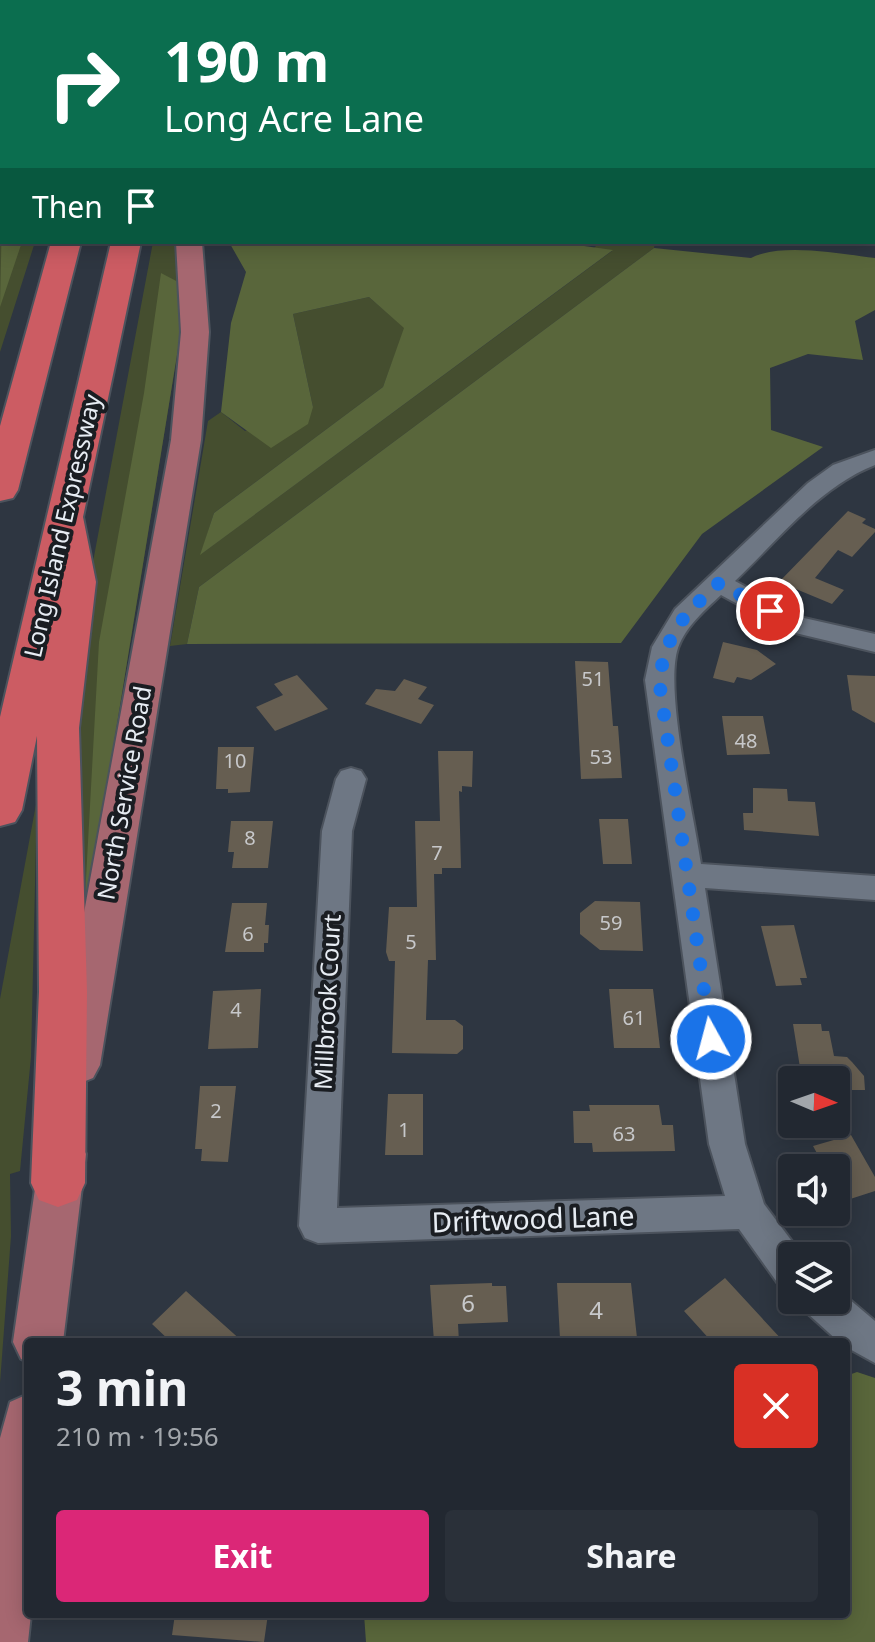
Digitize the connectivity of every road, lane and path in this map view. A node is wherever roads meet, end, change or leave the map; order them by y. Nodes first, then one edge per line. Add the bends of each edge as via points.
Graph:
1 (65, 244) edge
2 (126, 244) edge
3 (189, 244) edge
4 (16, 430) junction
5 (875, 457) edge
6 (0, 461) edge
7 (0, 490) edge
8 (66, 518) junction
9 (719, 583) junction
10 (875, 643) edge
11 (351, 779) dead end
12 (0, 810) edge
13 (688, 875) junction
14 (875, 888) edge
15 (58, 1183) junction
16 (748, 1212) junction
17 (318, 1226) joint
18 (778, 1253) edge
19 (836, 1314) edge
20 (39, 1338) edge
21 (875, 1344) edge
22 (24, 1452) edge
23 (0, 1642) edge

1 - 4 highway
2 - 8 highway, Long Island Expressway
3 - 15 main road, North Service Road via 195,332 186,440
4 - 6 highway
4 - 7 highway
5 - 9 street via 841,470 817,488
8 - 12 highway, Long Island Expressway
8 - 15 highway via 77,582 58,728 63,992
9 - 10 street via 796,625
9 - 13 street via 684,615 665,647 659,680
11 - 17 street, Millbrook Court via 337,831
13 - 14 street
13 - 16 street via 727,1144
15 - 20 main road, North Service Road
16 - 17 street, Driftwood Lane
16 - 18 street
19 - 21 street
22 - 23 main road

